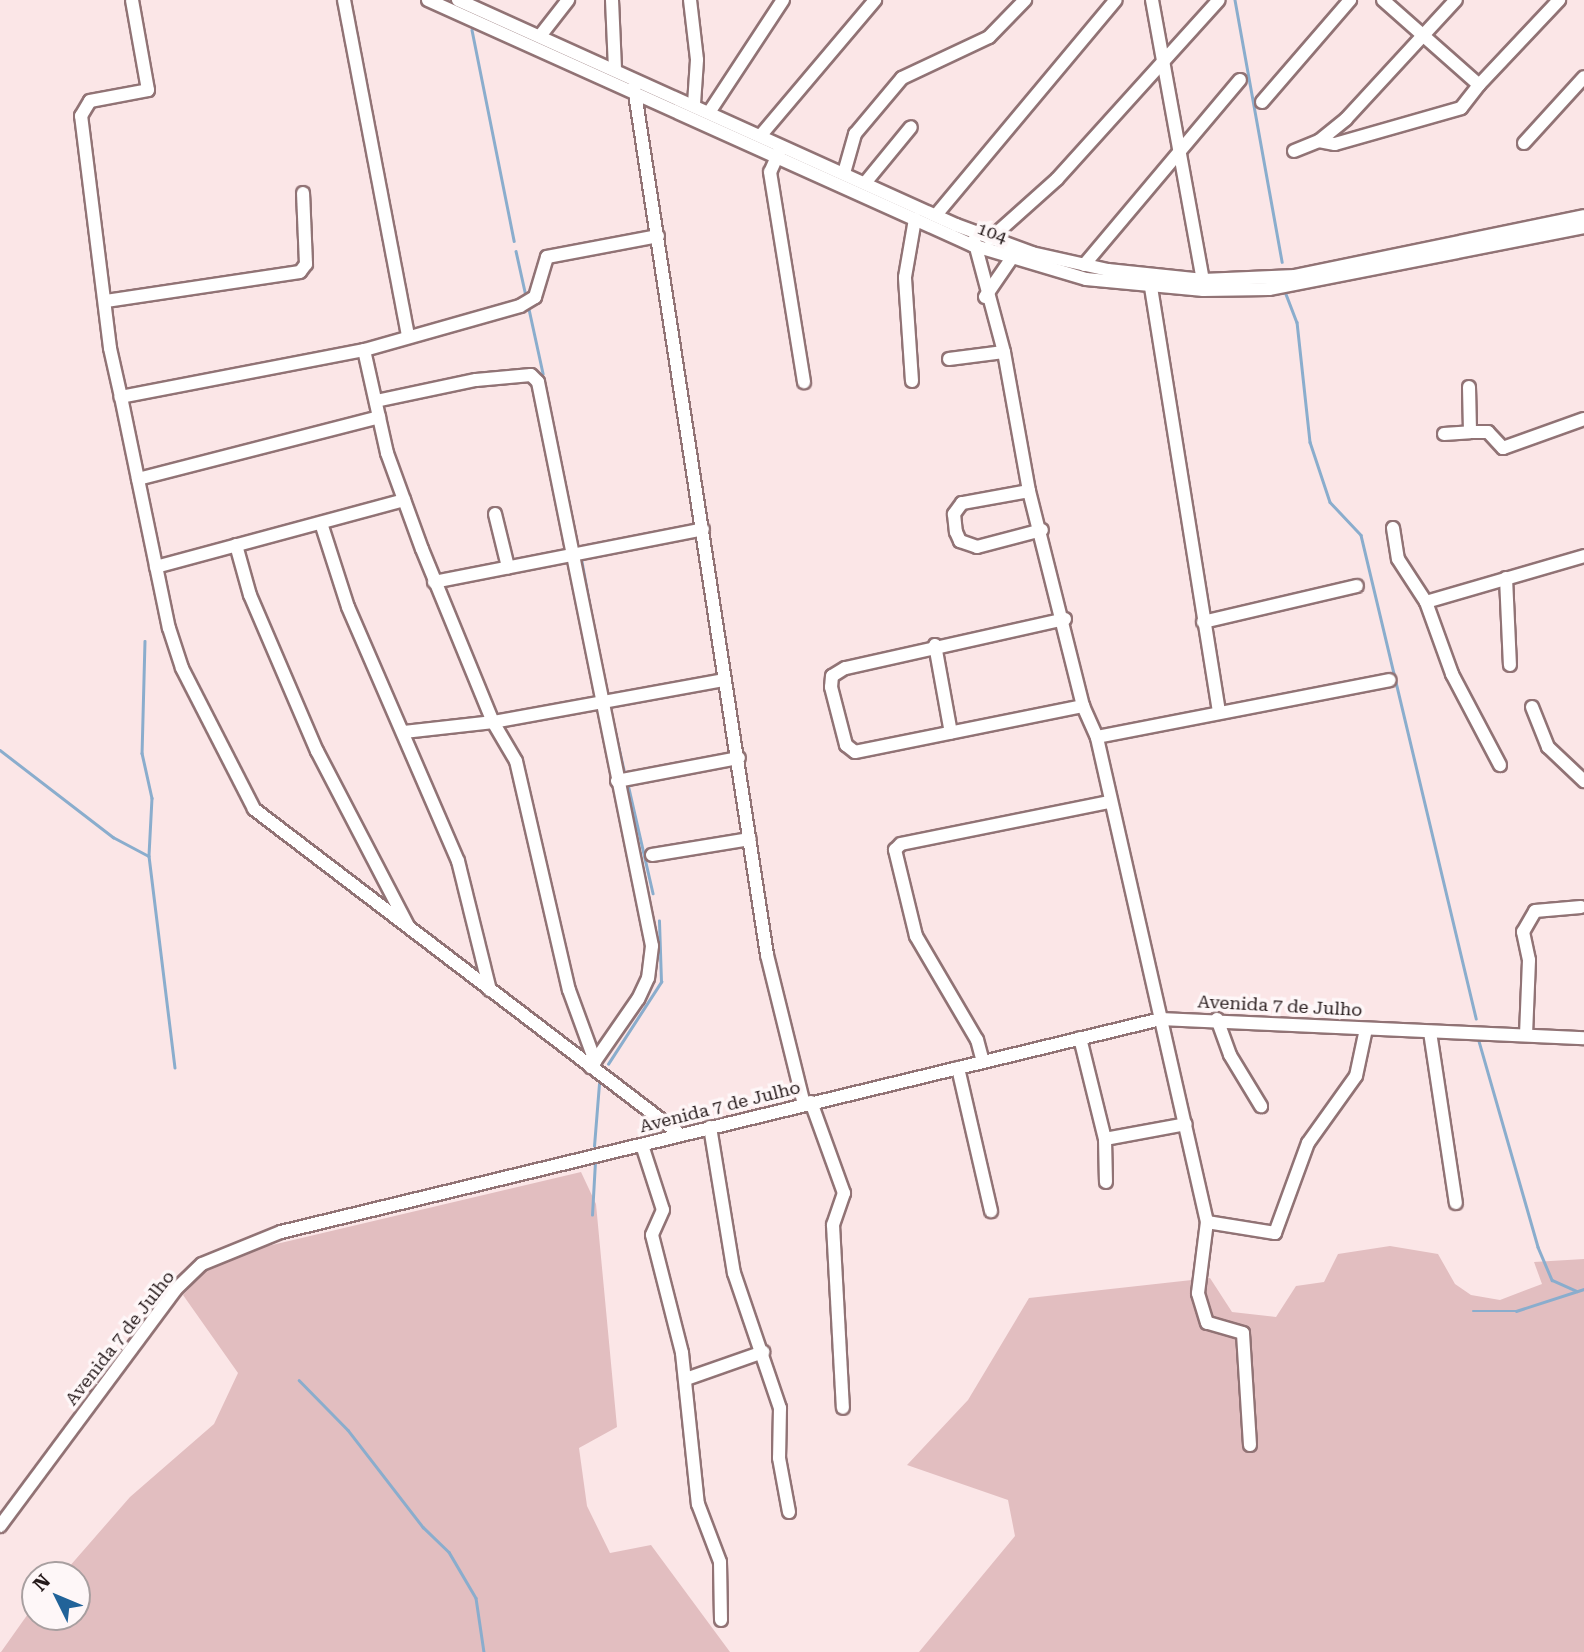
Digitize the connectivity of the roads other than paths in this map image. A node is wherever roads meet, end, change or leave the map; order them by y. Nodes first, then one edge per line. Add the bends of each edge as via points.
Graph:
1 (132, 0) edge
2 (344, 0) edge
3 (428, 0) edge
4 (568, 0) edge
5 (612, 0) edge
6 (690, 0) edge
7 (783, 0) edge
8 (875, 0) edge
9 (1024, 0) edge
10 (1116, 0) edge
11 (1152, 0) edge
12 (1219, 0) edge
13 (1350, 0) edge
14 (1383, 0) edge
15 (1456, 0) edge
16 (1559, 0) edge
17 (465, 6) edge
18 (540, 36) junction
19 (1423, 36) junction
20 (1160, 60) junction
21 (615, 70) junction
22 (1584, 76) edge
23 (631, 78) junction
24 (1240, 80) dead end
25 (1479, 85) junction
26 (635, 92) junction
27 (1262, 102) dead end
28 (694, 104) junction
29 (710, 111) junction
30 (911, 127) dead end
31 (761, 135) junction
32 (1319, 141) junction
33 (1524, 142) dead end
34 (1177, 150) junction
35 (779, 151) junction
36 (1294, 151) dead end
37 (844, 173) junction
38 (866, 183) junction
39 (303, 193) dead end
40 (936, 215) junction
41 (1584, 216) edge
42 (915, 219) junction
43 (1584, 227) edge
44 (658, 236) junction
45 (975, 239) junction
46 (990, 239) junction
47 (1011, 259) junction
48 (1084, 265) junction
49 (1355, 270) junction
50 (1203, 279) junction
51 (1150, 281) junction
52 (1288, 282) junction
53 (985, 297) junction
54 (106, 301) junction
55 (408, 336) junction
56 (364, 350) junction
57 (1003, 352) junction
58 (949, 359) dead end
59 (912, 381) dead end
60 (804, 382) dead end
61 (1469, 387) dead end
62 (121, 397) junction
63 (376, 401) junction
64 (379, 417) junction
65 (1584, 419) edge
66 (1470, 432) junction
67 (1444, 434) dead end
68 (138, 480) junction
69 (1030, 491) junction
70 (404, 500) junction
71 (495, 514) dead end
72 (321, 523) junction
73 (1393, 528) dead end
74 (703, 529) junction
75 (1042, 530) junction
76 (236, 545) junction
77 (573, 553) junction
78 (1584, 556) edge
79 (508, 566) junction
80 (156, 568) junction
81 (1506, 578) junction
82 (434, 582) junction
83 (1357, 586) dead end
84 (1426, 602) junction
85 (1065, 619) junction
86 (1203, 622) junction
87 (935, 645) junction
88 (1510, 665) dead end
89 (724, 680) junction
90 (1389, 681) dead end
91 (600, 699) junction
92 (1083, 706) junction
93 (1532, 707) dead end
94 (1219, 712) junction
95 (493, 722) junction
96 (404, 732) junction
97 (951, 733) junction
98 (1097, 737) junction
99 (739, 758) junction
100 (1500, 765) dead end
101 (617, 781) junction
102 (1584, 781) edge
103 (1110, 803) junction
104 (750, 839) junction
105 (652, 855) dead end
106 (1581, 907) dead end
107 (411, 931) junction
108 (490, 990) junction
109 (1161, 1019) junction
110 (1217, 1019) junction
111 (1366, 1028) junction
112 (1430, 1032) junction
113 (1526, 1035) junction
114 (1080, 1038) junction
115 (1584, 1038) edge
116 (983, 1062) junction
117 (593, 1064) junction
118 (957, 1068) junction
119 (808, 1103) junction
120 (1261, 1106) dead end
121 (1186, 1124) junction
122 (710, 1127) junction
123 (681, 1135) junction
124 (1105, 1139) junction
125 (642, 1145) junction
126 (1106, 1182) dead end
127 (1456, 1203) dead end
128 (991, 1210) dead end
129 (1207, 1222) junction
130 (763, 1352) junction
131 (686, 1378) junction
132 (844, 1408) dead end
133 (1250, 1445) dead end
134 (789, 1512) dead end
135 (0, 1526) edge
136 (720, 1620) dead end

1 - 54 street via 148,90 90,101 81,116
2 - 55 street
3 - 17 street, 104
4 - 18 street
5 - 21 street
6 - 28 street via 698,60
7 - 29 street
8 - 31 street
9 - 37 street via 989,37 902,78 855,134
10 - 40 street
11 - 20 street
12 - 20 street
13 - 27 street
14 - 19 street
15 - 19 street
16 - 25 street
17 - 18 street
17 - 26 street, 104
18 - 21 street
19 - 25 street
19 - 32 street
20 - 34 street
20 - 46 street via 1057,179
21 - 23 street
22 - 33 street
23 - 26 street
23 - 28 street
24 - 34 street
25 - 32 street via 1461,108 1335,144
26 - 35 street, 104
26 - 44 street
28 - 29 street
29 - 31 street
30 - 38 street
31 - 35 street
32 - 36 street
34 - 48 street
34 - 50 street
35 - 37 street
35 - 42 street, 104
35 - 60 street via 770,172
37 - 38 street
38 - 40 street
39 - 54 street via 306,264 300,272
40 - 45 street
41 - 49 street
42 - 45 street, 104
42 - 59 street via 905,277
43 - 49 street, 104
44 - 55 street via 547,257 531,300
44 - 74 street
45 - 46 street
45 - 47 street, 104
45 - 53 street
46 - 48 street
47 - 51 street, 104 via 1086,279
47 - 53 street
48 - 51 street
49 - 52 street, 104
50 - 51 street
50 - 52 street
51 - 52 street, 104
51 - 86 street
53 - 57 street
54 - 62 street
55 - 56 street
56 - 62 street
56 - 63 street
57 - 58 street
57 - 69 street
61 - 66 street
62 - 68 street
63 - 64 street
63 - 77 street via 476,380 536,377
64 - 68 street
64 - 70 street
65 - 66 street via 1559,424 1509,450 1489,432
66 - 67 street
68 - 80 street
69 - 75 street
69 - 75 street via 962,503 954,514 956,533 960,541 977,547
70 - 72 street
70 - 82 street
71 - 79 street
72 - 76 street
72 - 96 street via 348,607
73 - 84 street via 1398,559
74 - 77 street
74 - 89 street
75 - 85 street
76 - 80 street
76 - 107 street via 254,605 317,751
77 - 79 street
77 - 91 street
78 - 81 street
79 - 82 street
80 - 107 street via 182,668 254,809
81 - 84 street
81 - 88 street
82 - 95 street
83 - 86 street
84 - 100 street via 1452,674
85 - 87 street
85 - 92 street
86 - 94 street
87 - 97 street
87 - 97 street via 838,670 831,687 846,745 855,752
89 - 91 street
89 - 99 street
90 - 94 street
91 - 95 street
91 - 101 street
92 - 97 street
92 - 98 street
93 - 102 street via 1548,747
94 - 98 street
95 - 96 street
95 - 117 street via 522,781 569,990
96 - 108 street via 458,861
98 - 103 street
99 - 101 street
99 - 104 street
101 - 117 street via 652,965 625,1020
103 - 109 street
103 - 116 street via 901,844 895,850 916,936 977,1040
104 - 105 street
104 - 119 street via 767,956
106 - 113 street via 1535,911 1523,932 1529,960
107 - 108 street
108 - 117 street
109 - 110 street, Avenida 7 de Julho
109 - 114 street, Avenida 7 de Julho
109 - 121 street
110 - 111 street, Avenida 7 de Julho
110 - 120 street via 1230,1055
111 - 112 street, Avenida 7 de Julho
111 - 129 street via 1356,1076 1308,1143 1275,1233
112 - 113 street, Avenida 7 de Julho
112 - 127 street
113 - 115 street, Avenida 7 de Julho
114 - 116 street, Avenida 7 de Julho
114 - 124 street
116 - 118 street, Avenida 7 de Julho
117 - 123 street
118 - 119 street, Avenida 7 de Julho
118 - 128 street
119 - 122 street, Avenida 7 de Julho
119 - 132 street via 844,1193 833,1225
121 - 124 street
121 - 129 street
122 - 123 street, Avenida 7 de Julho
122 - 130 street via 734,1273
123 - 125 street, Avenida 7 de Julho
124 - 126 street
125 - 131 street via 663,1210 652,1235
125 - 135 street, Avenida 7 de Julho via 281,1232 202,1264 176,1290
129 - 133 street via 1198,1293 1207,1323 1243,1333
130 - 131 street
130 - 134 street via 780,1408 779,1458
131 - 136 street via 698,1504 720,1562

